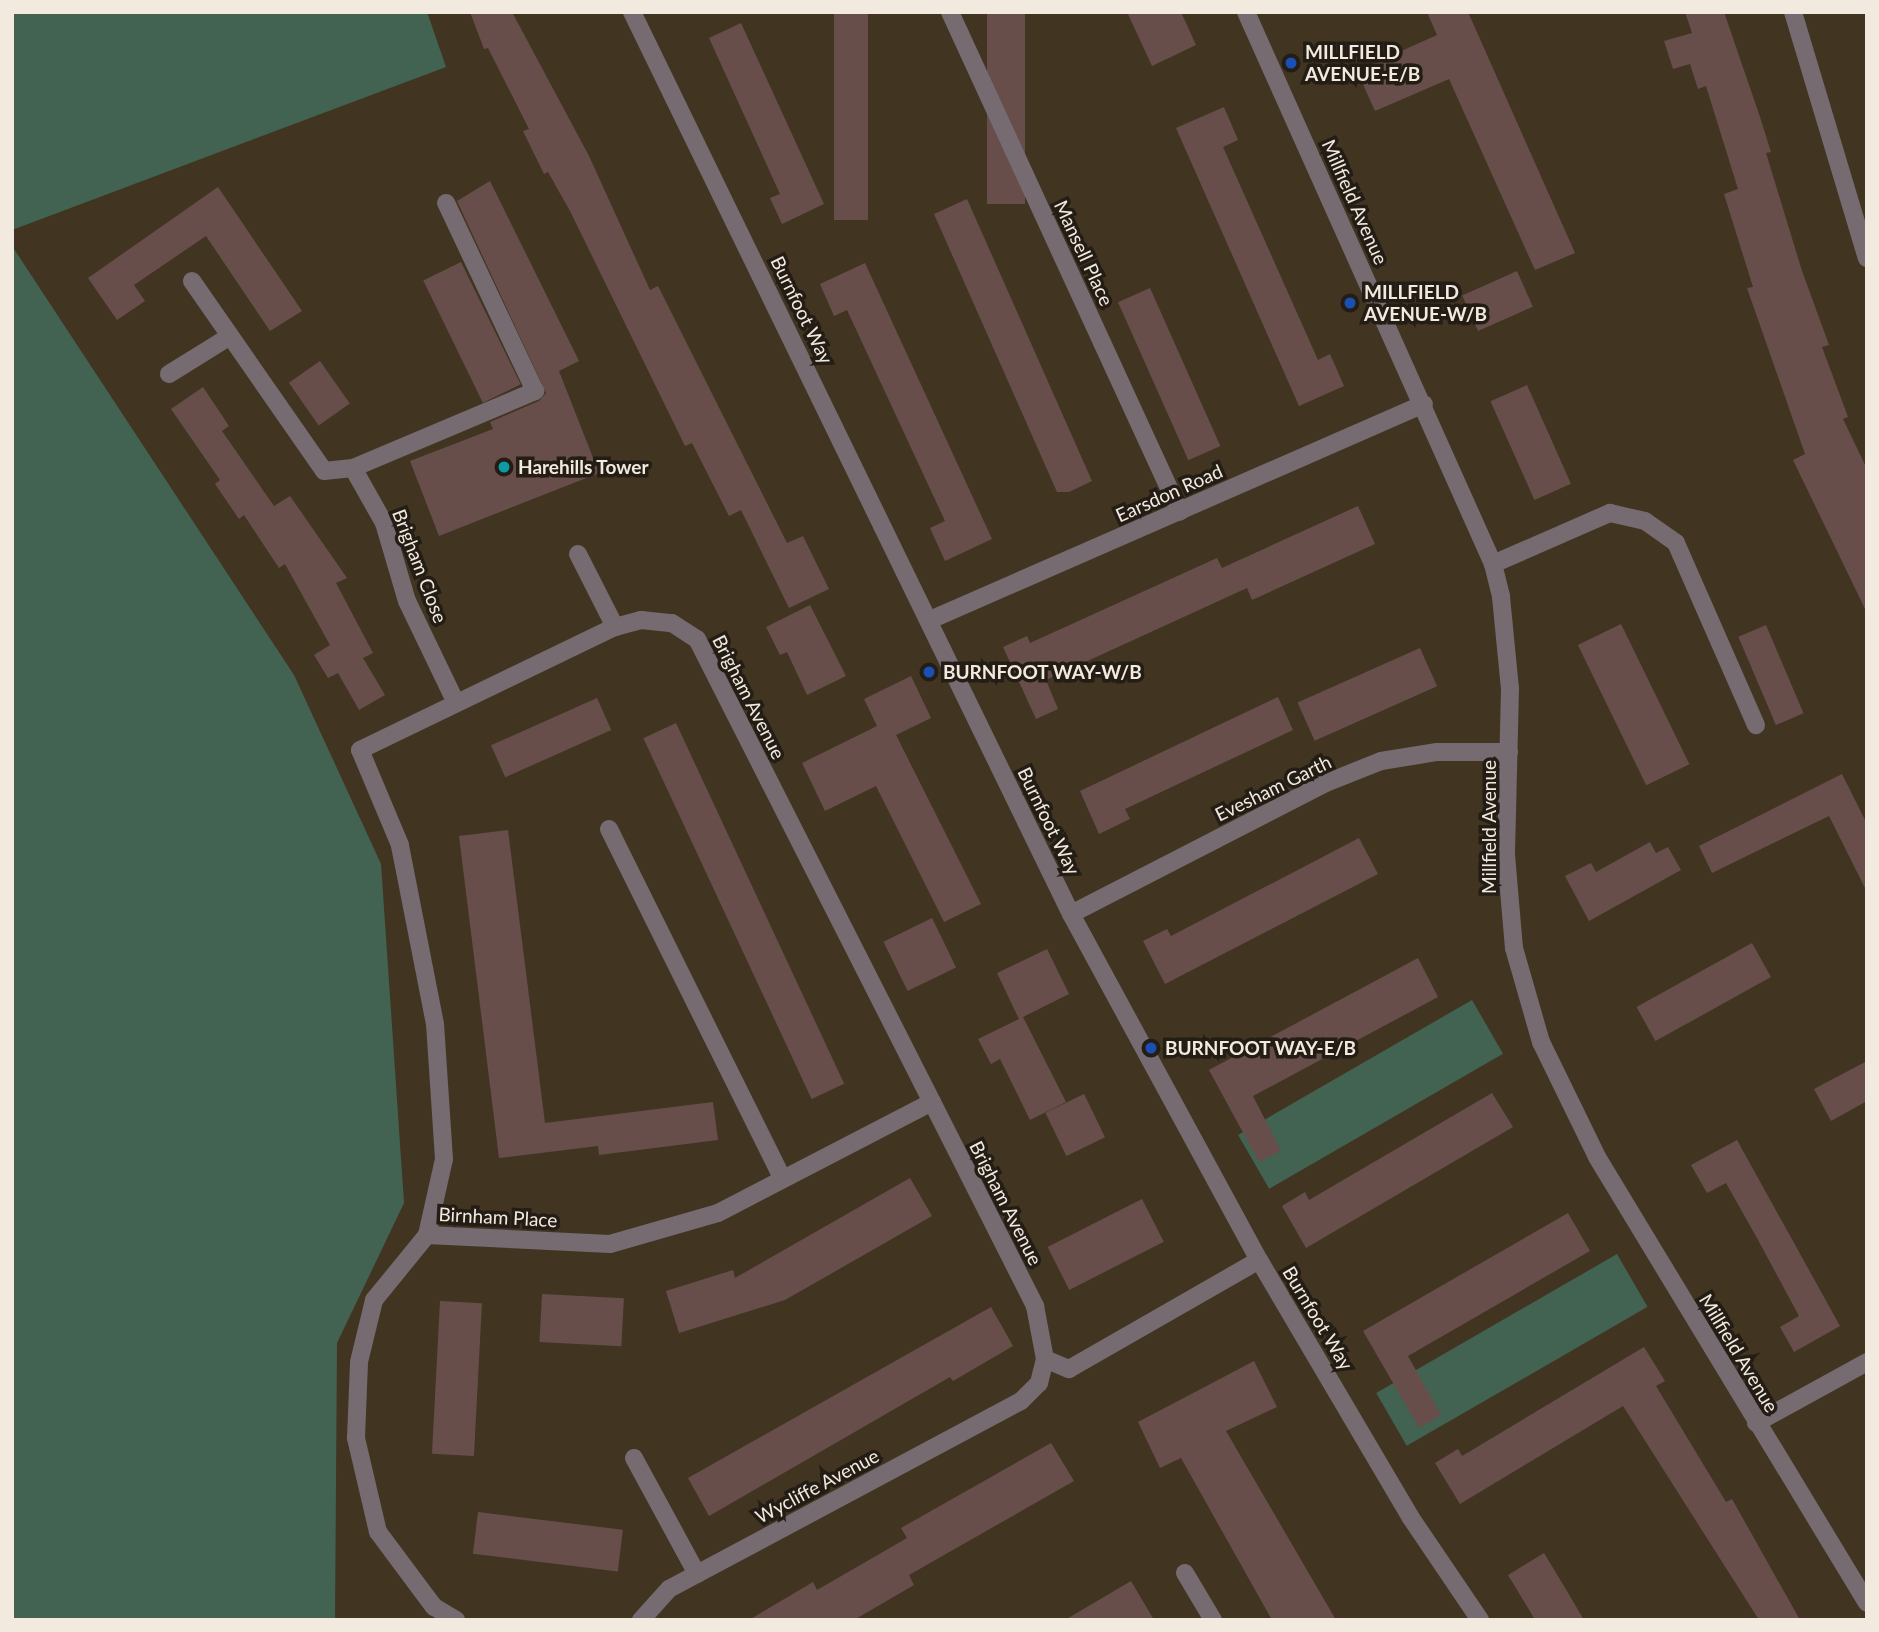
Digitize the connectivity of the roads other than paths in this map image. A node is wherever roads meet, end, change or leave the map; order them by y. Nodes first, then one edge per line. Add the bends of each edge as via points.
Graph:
1 (632, 12) edge
2 (950, 12) edge
3 (1246, 12) edge
4 (1793, 12) edge
5 (446, 203) dead end
6 (1867, 258) edge
7 (192, 281) dead end
8 (227, 338) junction
9 (169, 374) dead end
10 (1424, 404) junction
11 (353, 468) junction
12 (1180, 512) junction
13 (578, 554) dead end
14 (1493, 564) junction
15 (930, 620) junction
16 (615, 627) junction
17 (456, 703) junction
18 (1756, 725) dead end
19 (1509, 752) junction
20 (610, 829) dead end
21 (1071, 914) junction
22 (932, 1102) junction
23 (782, 1177) junction
24 (427, 1235) junction
25 (1259, 1260) junction
26 (1045, 1359) junction
27 (1867, 1362) edge
28 (1756, 1423) junction
29 (634, 1458) dead end
30 (1185, 1573) dead end
31 (696, 1574) junction
32 (1867, 1603) edge
33 (456, 1620) edge
34 (641, 1620) edge
35 (1213, 1620) edge
36 (1480, 1620) edge

1 - 15 street, Burnfoot Way
2 - 12 street, Mansell Place
3 - 10 street, Millfield Avenue
4 - 6 street
5 - 11 street via 535,391
7 - 8 street
8 - 9 street
8 - 11 street via 324,471
10 - 12 street, Earsdon Road
10 - 14 street, Millfield Avenue
11 - 17 street, Brigham Close via 384,523 407,601
12 - 15 street, Earsdon Road
13 - 16 street
14 - 18 street via 1610,513 1645,521 1676,543
14 - 19 street, Millfield Avenue via 1510,689
15 - 21 street, Burnfoot Way
16 - 17 street, Brigham Avenue
16 - 22 street, Brigham Avenue via 641,620 672,623 697,639
17 - 24 street, Brigham Avenue via 360,750 400,845 435,1024 444,1159
19 - 21 street, Evesham Garth via 1437,752 1381,761 1326,783
19 - 28 street, Millfield Avenue via 1506,855 1514,948 1541,1042 1597,1157
20 - 23 street
21 - 25 street, Burnfoot Way
22 - 23 street, Birnham Place
22 - 26 street, Brigham Avenue via 1035,1306
23 - 24 street, Birnham Place via 718,1213 610,1244
24 - 33 street, Birnham Place via 374,1300 359,1362 356,1438 378,1532 434,1607
25 - 26 street via 1069,1369
25 - 36 street, Burnfoot Way via 1411,1518
26 - 31 street, Wycliffe Avenue via 1039,1383 1021,1401
27 - 28 street
28 - 32 street, Millfield Avenue
29 - 31 street
30 - 35 street
31 - 34 street, Wycliffe Avenue via 669,1589

